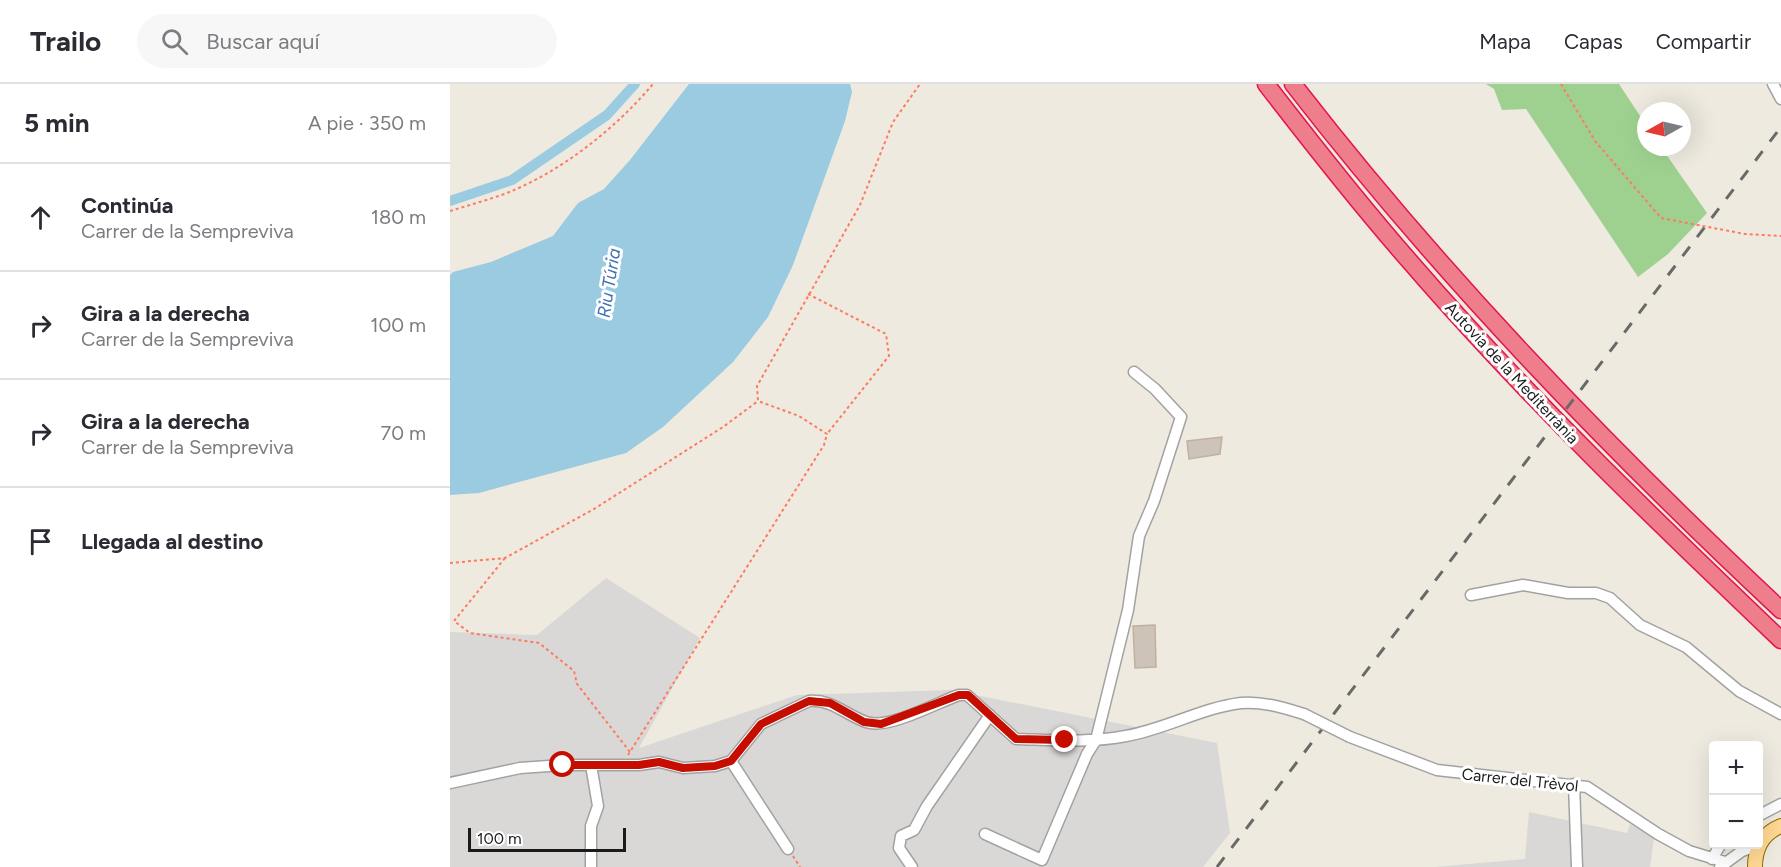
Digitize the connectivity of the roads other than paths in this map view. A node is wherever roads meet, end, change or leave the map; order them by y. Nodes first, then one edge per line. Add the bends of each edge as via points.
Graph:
1 (1266, 84) edge
2 (1293, 84) edge
3 (1773, 84) edge
4 (1781, 99) edge
5 (1134, 372) dead end
6 (1471, 595) dead end
7 (1781, 610) edge
8 (1781, 640) edge
9 (1781, 714) edge
10 (990, 715) junction
11 (1096, 740) junction
12 (731, 761) junction
13 (591, 765) junction
14 (450, 783) edge
15 (1574, 784) junction
16 (1781, 804) edge
17 (1763, 813) edge
18 (1781, 826) edge
19 (985, 834) dead end
20 (1763, 839) edge
21 (788, 849) dead end
22 (1748, 849) edge
23 (1758, 849) edge
24 (1719, 862) edge
25 (591, 867) edge
26 (912, 867) edge
27 (1577, 867) edge
28 (1755, 867) edge

1 - 8 highway, Autovia de la Mediterrània via 1334,172 1494,356 1588,454
2 - 7 highway, Autovia de la Mediterrània via 1371,183 1510,342 1688,523
3 - 4 street
5 - 11 street via 1181,417 1139,536 1128,610
6 - 9 street via 1522,585 1610,598 1640,625 1686,647 1739,691
10 - 11 street, Carrer del Trèvol via 1016,739
10 - 12 street, Carrer del Trèvol via 968,695 881,724 864,722 830,703 809,701 761,724
10 - 26 street via 914,830 905,832 898,841
11 - 15 street, Carrer del Trèvol, bridge via 1151,732 1202,712 1243,703 1304,714 1350,737 1437,770
11 - 19 street via 1042,860
12 - 13 street via 683,768 659,762
12 - 21 street
13 - 14 street via 520,768
13 - 25 street via 597,806 591,826
15 - 24 street, Carrer del Trèvol via 1587,786 1689,851
15 - 27 street
16 - 17 street
18 - 20 main road
22 - 24 street
23 - 28 main road

